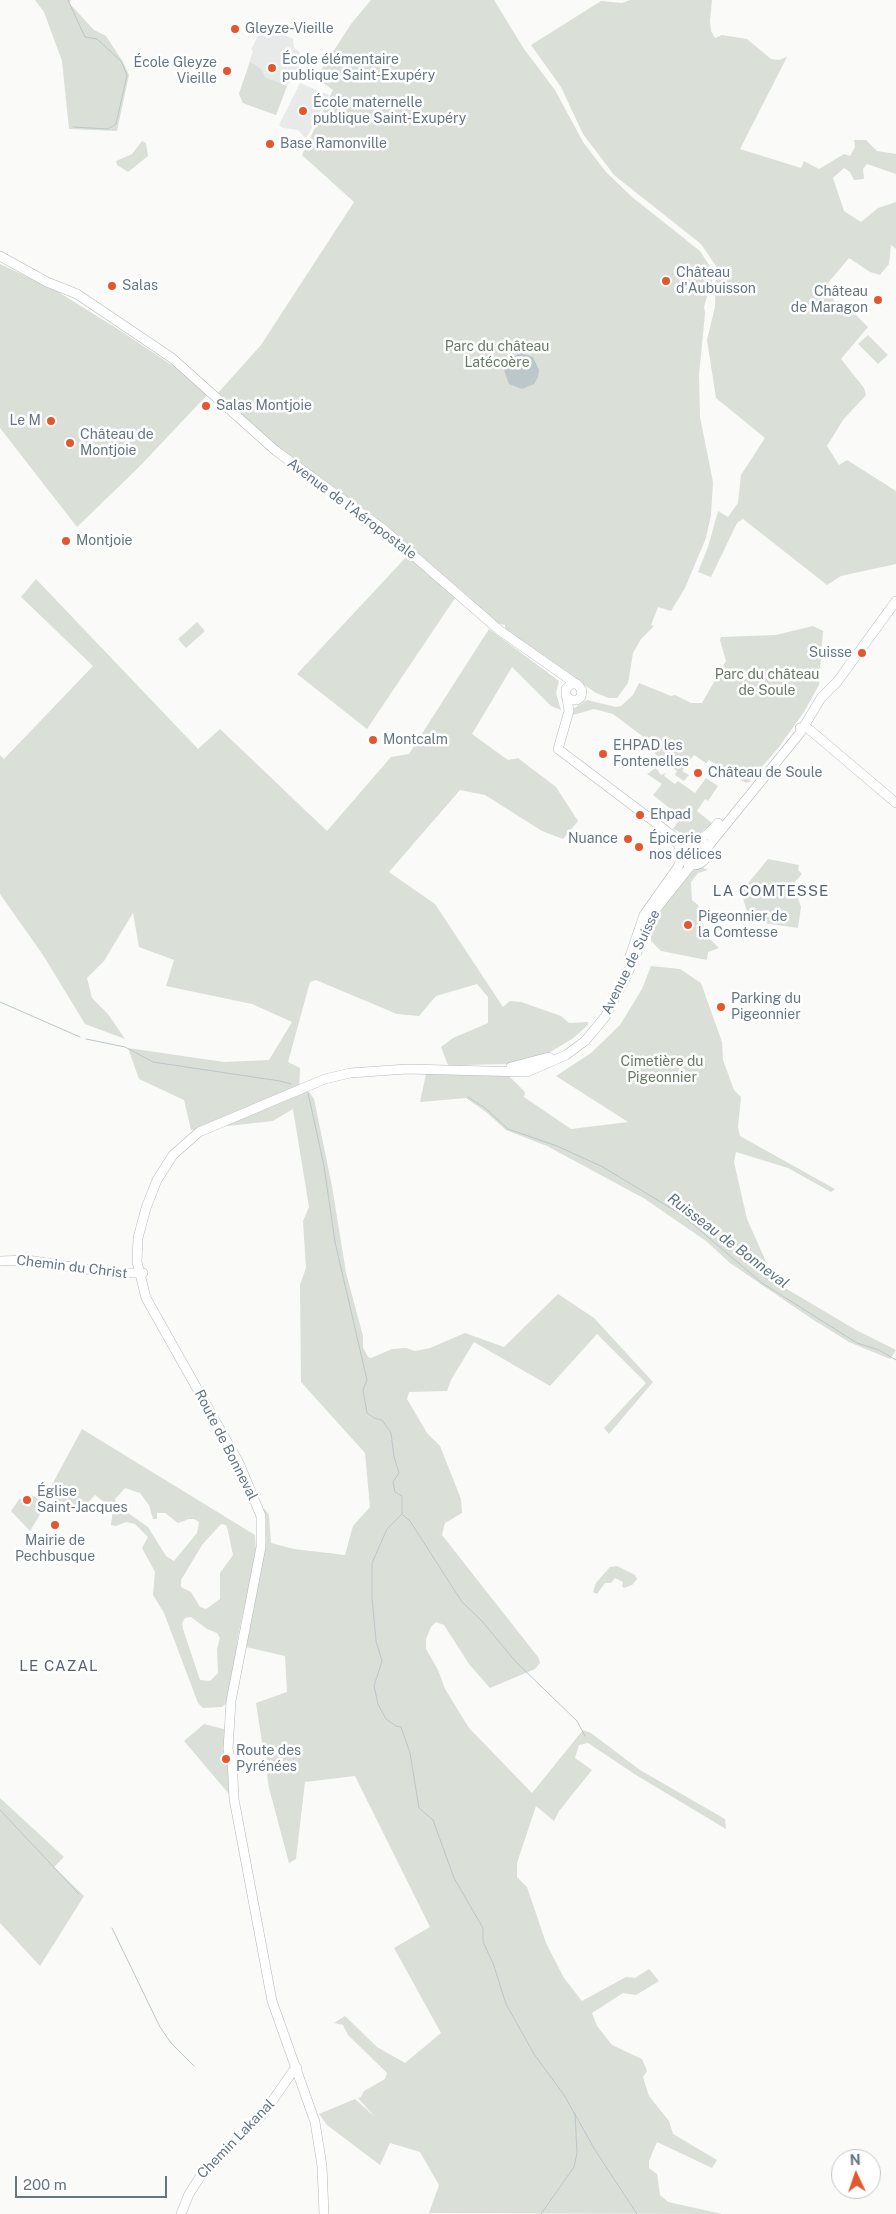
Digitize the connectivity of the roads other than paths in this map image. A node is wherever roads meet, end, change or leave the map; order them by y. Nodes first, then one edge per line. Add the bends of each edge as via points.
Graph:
1 (3, 258) edge
2 (896, 601) edge
3 (564, 676) junction
4 (577, 684) junction
5 (566, 694) junction
6 (577, 700) junction
7 (568, 711) junction
8 (802, 729) junction
9 (896, 803) edge
10 (673, 836) junction
11 (693, 840) junction
12 (706, 849) junction
13 (681, 853) junction
14 (692, 864) junction
15 (478, 1070) junction
16 (325, 1079) joint
17 (0, 1261) edge
18 (141, 1274) junction
19 (297, 2068) junction
20 (181, 2214) edge
21 (324, 2214) edge

1 - 3 street, Avenue de l'Aéropostale via 59,287 100,314 120,322 205,382 213,395 276,451 382,528 499,630
2 - 8 street via 848,666 822,690
3 - 4 street, Avenue de l'Aéropostale
3 - 5 street
4 - 5 street via 571,684
4 - 6 street via 582,693
5 - 6 street
5 - 7 street
6 - 7 street
7 - 10 street via 558,749
8 - 9 street
8 - 11 street via 715,827
8 - 12 street
10 - 11 street
10 - 13 street
11 - 12 street
11 - 13 street via 683,844
12 - 14 street via 703,860
13 - 14 street via 685,861
13 - 15 street, Avenue de Suisse via 678,867 644,915 616,991 590,1028 571,1045 546,1059 518,1067
14 - 15 street, Avenue de Suisse via 656,909 618,993 601,1023 584,1041 554,1062 532,1070
15 - 16 street, Avenue de Suisse via 407,1069
16 - 18 street, Route de Bonneval via 223,1120 189,1139 173,1155 157,1180 142,1220
17 - 18 street, Chemin du Christ via 27,1260
18 - 19 street, Route de Bonneval via 168,1336 239,1463 261,1516 261,1547 235,1678 231,1762 240,1843 272,2001
19 - 20 street, Chemin Lakanal via 264,2113 202,2174
19 - 21 street via 315,2122 322,2166

